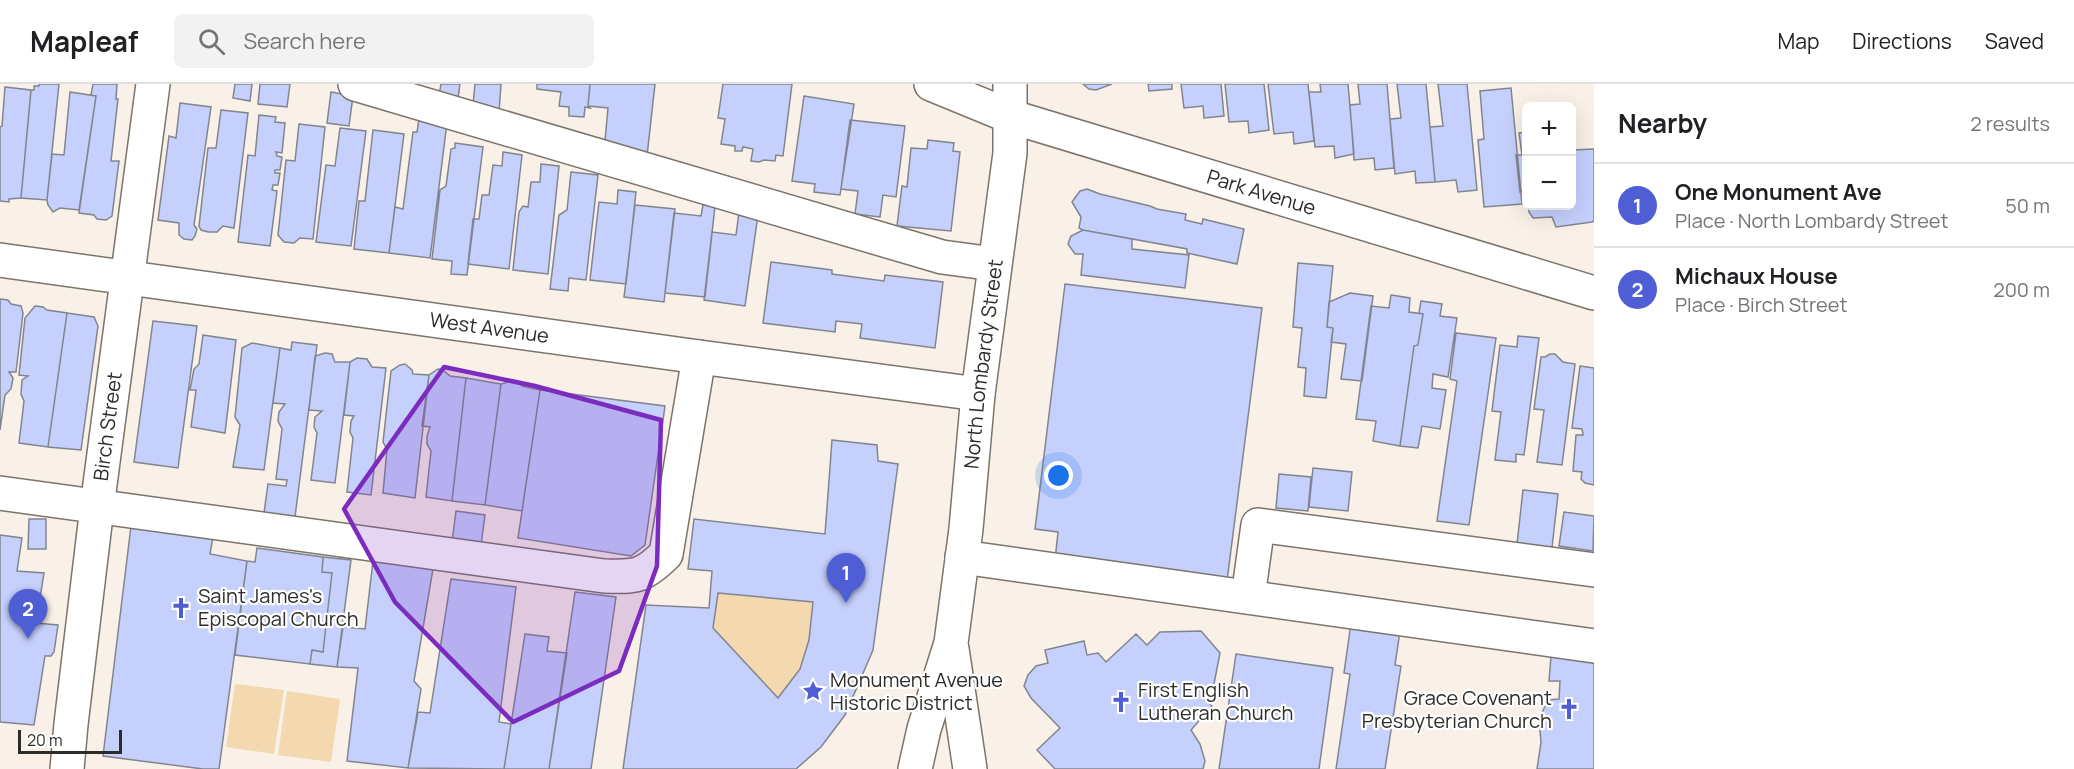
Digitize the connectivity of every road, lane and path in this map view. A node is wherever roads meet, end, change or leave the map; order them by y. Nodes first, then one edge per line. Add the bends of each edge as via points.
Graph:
1 (153, 84) edge
2 (355, 84) edge
3 (931, 84) edge
4 (1010, 84) edge
5 (1009, 116) junction
6 (0, 260) edge
7 (994, 264) junction
8 (127, 278) junction
9 (1594, 293) edge
10 (699, 357) junction
11 (978, 393) junction
12 (0, 493) edge
13 (97, 507) junction
14 (962, 557) junction
15 (1594, 570) edge
16 (1248, 597) junction
17 (951, 643) junction
18 (1594, 646) edge
19 (67, 769) edge
20 (915, 769) edge
21 (970, 769) edge

1 - 8 street, Birch Street
2 - 7 street via 942,257
3 - 5 street, Park Avenue
4 - 5 street, North Lombardy Street
5 - 7 street, North Lombardy Street via 1010,153
5 - 9 street, Park Avenue
6 - 8 street, West Avenue
7 - 11 street, North Lombardy Street
8 - 10 street, West Avenue
8 - 13 street, Birch Street
10 - 11 street, West Avenue
10 - 13 street via 666,554 653,567 633,577
11 - 14 street, North Lombardy Street
12 - 13 street
13 - 19 street, Birch Street
14 - 16 street via 1205,585
14 - 17 street, North Lombardy Street
15 - 16 street via 1258,525
16 - 18 street
17 - 20 street, North Lombardy Street
17 - 21 street, North Lombardy Street

